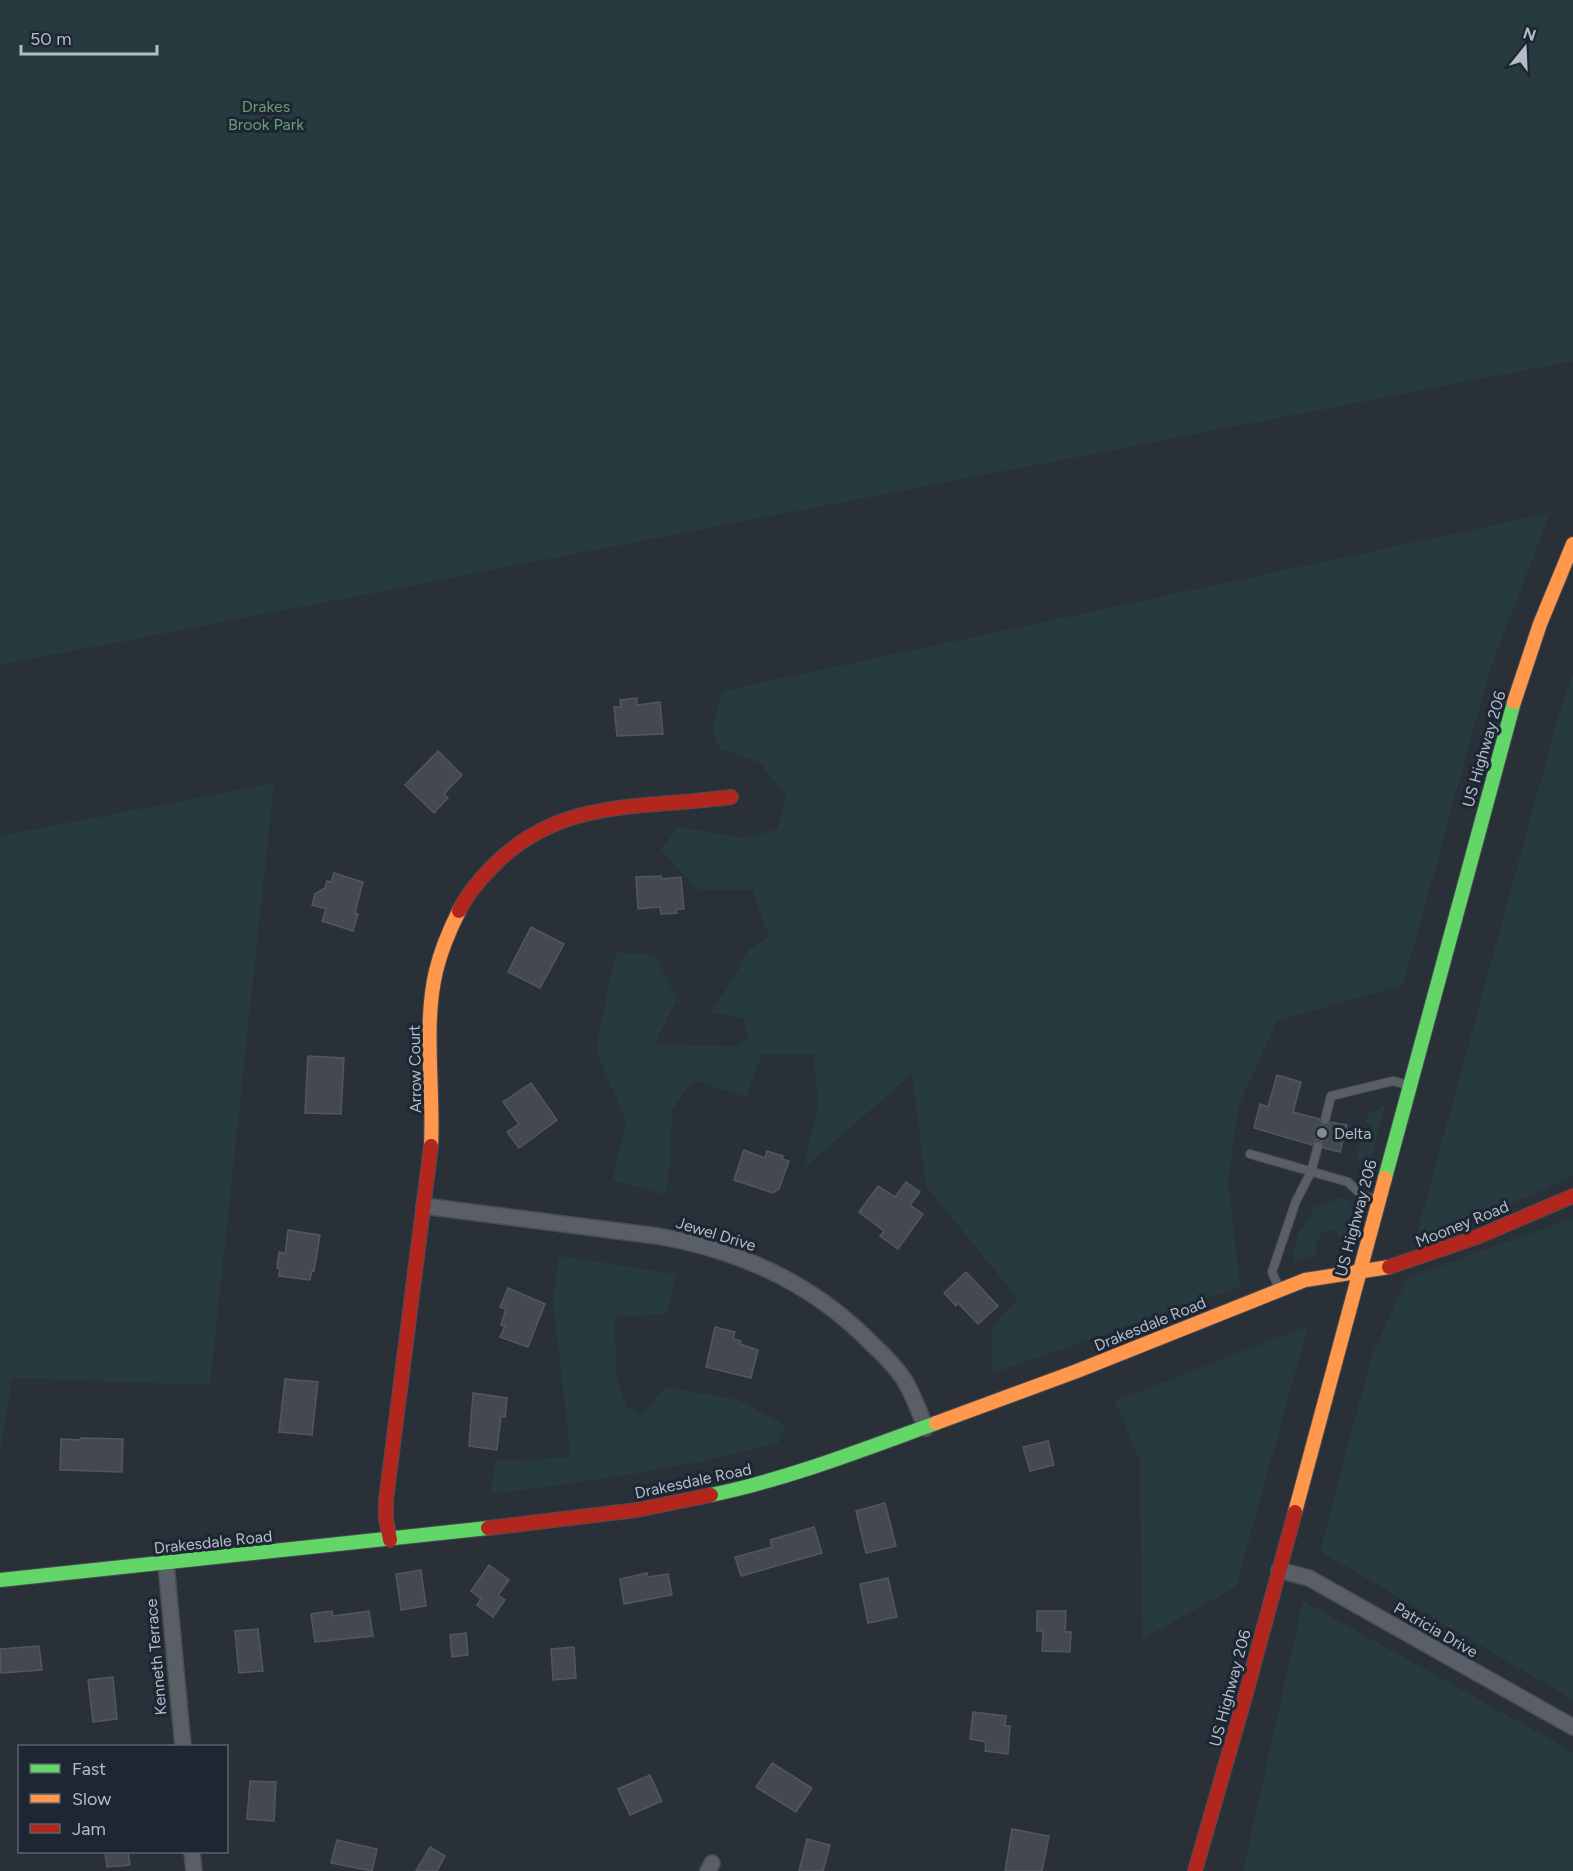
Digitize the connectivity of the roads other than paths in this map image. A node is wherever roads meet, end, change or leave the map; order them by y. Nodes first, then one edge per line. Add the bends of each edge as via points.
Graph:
1 (1573, 544) edge
2 (731, 797) dead end
3 (1409, 1085) junction
4 (1325, 1120) dead end
5 (1318, 1146) dead end
6 (1250, 1155) dead end
7 (1311, 1172) junction
8 (1573, 1196) edge
9 (1379, 1200) junction
10 (424, 1206) junction
11 (1359, 1271) junction
12 (1279, 1290) junction
13 (926, 1428) junction
14 (390, 1540) junction
15 (166, 1564) junction
16 (1279, 1569) junction
17 (0, 1580) edge
18 (1573, 1727) edge
19 (183, 1745) edge
20 (192, 1853) edge
21 (194, 1871) edge
22 (1196, 1871) edge

1 - 3 main road, US Highway 206 via 1510,713
2 - 10 main road, Arrow Court via 603,809 569,819 519,844 476,884 441,945 431,990 432,1124
3 - 4 lane via 1393,1081 1331,1096
3 - 9 main road, US Highway 206
5 - 7 lane
6 - 7 lane
7 - 9 lane via 1348,1182 1362,1195
7 - 12 lane via 1296,1201 1272,1272
8 - 11 main road, Mooney Road via 1415,1260
9 - 11 main road, US Highway 206
10 - 13 street, Jewel Drive via 657,1236 748,1261 802,1288 859,1330 904,1379
10 - 14 main road, Arrow Court via 386,1500
11 - 12 main road, Drakesdale Road via 1313,1277
11 - 16 main road, US Highway 206
12 - 13 main road, Drakesdale Road
13 - 14 main road, Drakesdale Road via 772,1480 681,1502
14 - 15 main road, Drakesdale Road
15 - 17 main road, Drakesdale Road
15 - 19 street, Kenneth Terrace
16 - 18 street, Patricia Drive via 1309,1578
16 - 22 main road, US Highway 206
20 - 21 street

